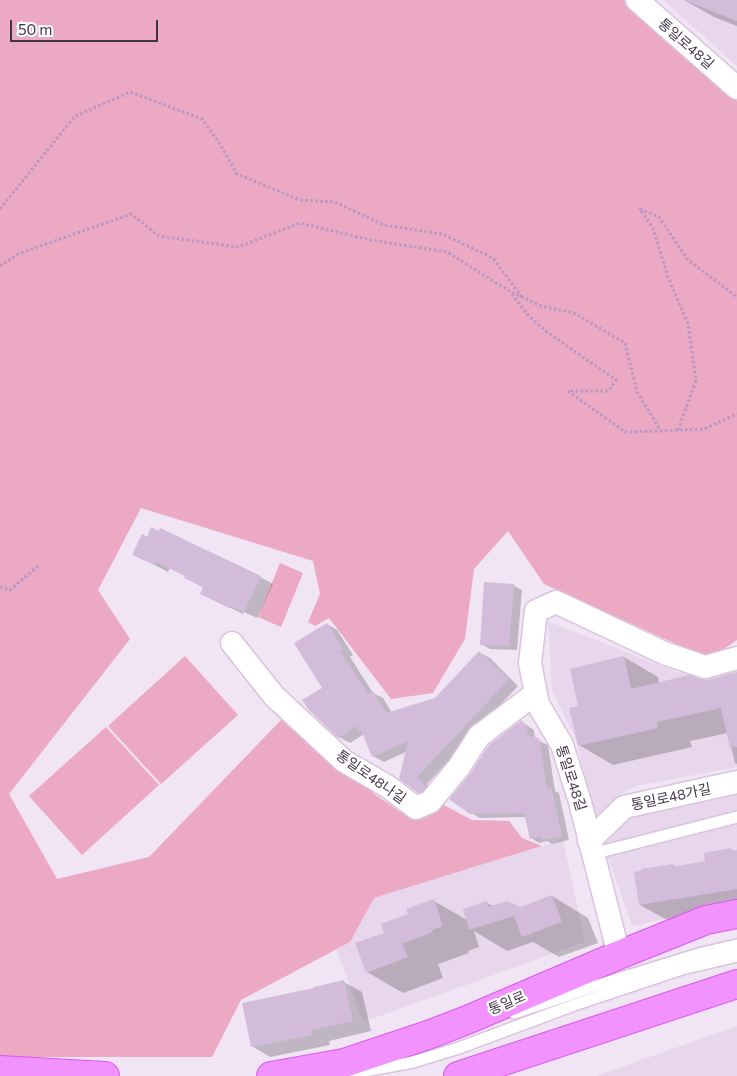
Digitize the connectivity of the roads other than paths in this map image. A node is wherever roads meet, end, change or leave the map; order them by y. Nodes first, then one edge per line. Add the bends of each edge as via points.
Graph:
1 (637, 0) edge
2 (737, 88) edge
3 (232, 642) dead end
4 (737, 658) edge
5 (536, 693) junction
6 (737, 782) edge
7 (737, 816) edge
8 (590, 847) junction
9 (737, 914) edge
10 (737, 945) edge
11 (619, 955) junction
12 (737, 956) edge
13 (737, 984) edge
14 (467, 1020) junction
15 (0, 1070) edge
16 (105, 1076) edge
17 (271, 1076) edge
18 (337, 1076) edge
19 (458, 1076) edge

1 - 2 street, 통일로48길
3 - 5 street, 통일로48나길 via 274,696 344,761 387,786 416,808 430,802 479,736
4 - 5 street, 통일로48길 via 705,667 664,654 556,602 536,611 530,663
5 - 8 street, 통일로48길 via 538,704 562,745
6 - 8 street, 통일로48가길 via 624,807
7 - 8 lane
8 - 11 street, 통일로48길
9 - 11 main road, 통일로 via 706,920
10 - 14 lane via 702,953 518,1012
11 - 14 main road, 통일로
12 - 18 lane via 682,968 413,1062
13 - 19 main road
14 - 17 main road, 통일로 via 344,1063
15 - 16 main road

